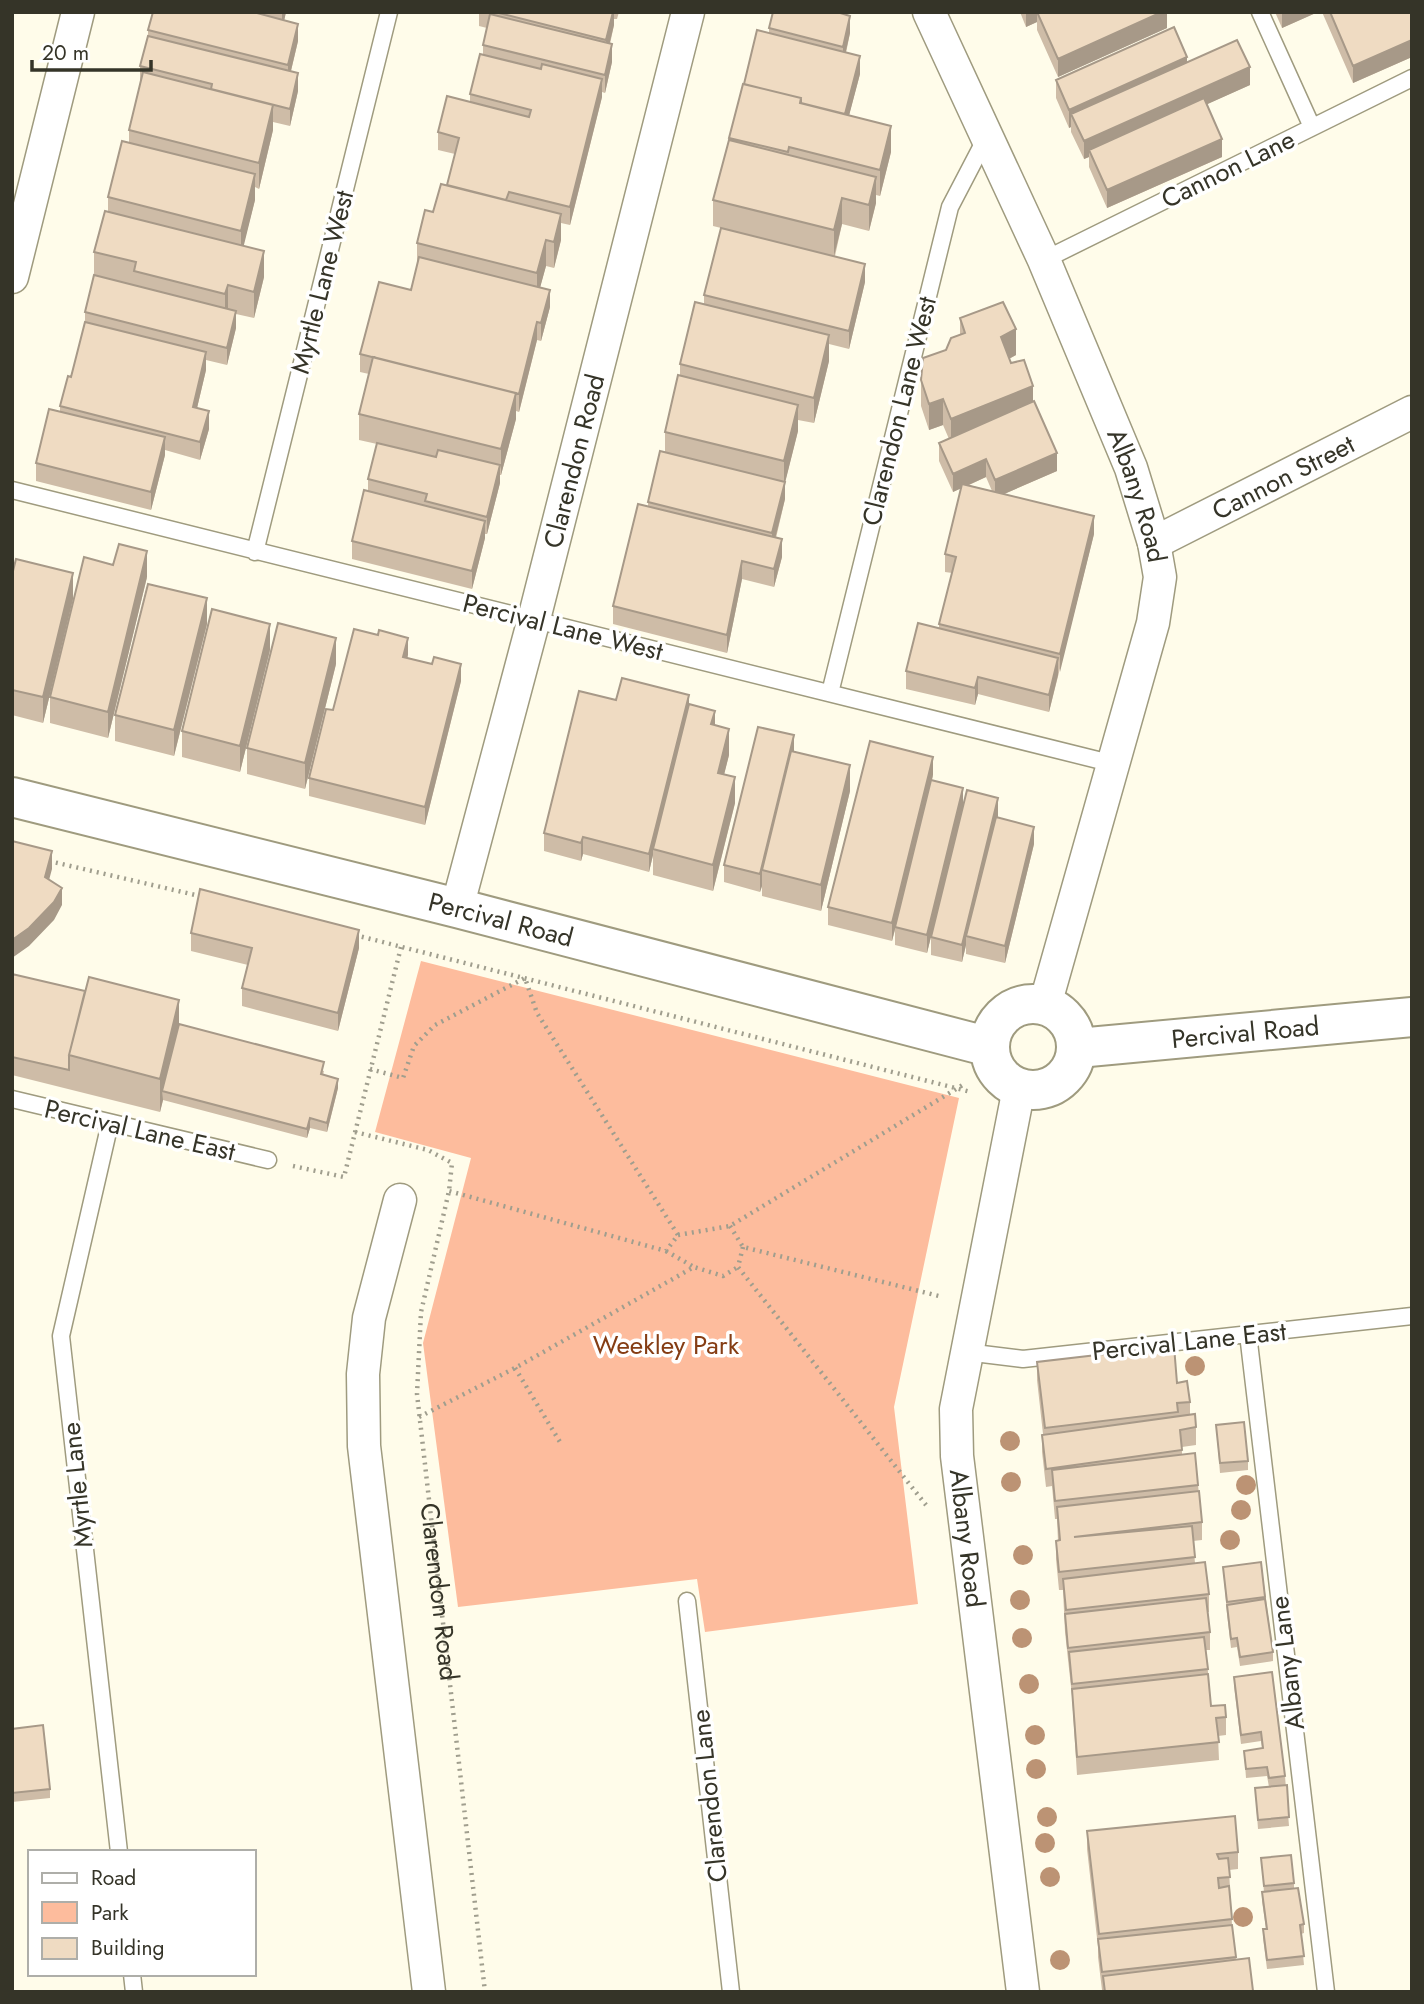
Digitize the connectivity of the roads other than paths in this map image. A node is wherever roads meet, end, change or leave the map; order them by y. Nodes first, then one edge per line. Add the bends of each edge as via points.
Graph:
1 (78, 12) edge
2 (389, 12) edge
3 (688, 12) edge
4 (929, 12) edge
5 (1260, 12) edge
6 (1412, 78) edge
7 (1312, 127) junction
8 (988, 136) junction
9 (1044, 260) junction
10 (12, 277) edge
11 (1412, 412) edge
12 (12, 490) edge
13 (1154, 543) junction
14 (255, 552) junction
15 (534, 619) junction
16 (830, 693) junction
17 (1114, 764) junction
18 (12, 797) edge
19 (457, 908) junction
20 (1045, 1004) junction
21 (1412, 1017) edge
22 (1077, 1048) junction
23 (994, 1073) junction
24 (12, 1100) edge
25 (110, 1123) junction
26 (268, 1160) road end
27 (400, 1200) dead end
28 (1412, 1316) edge
29 (1248, 1334) junction
30 (966, 1352) junction
31 (687, 1601) dead end
32 (119, 1850) edge
33 (429, 1992) edge
34 (731, 1992) edge
35 (1023, 1992) edge
36 (1326, 1992) edge

1 - 10 street
2 - 14 lane, Myrtle Lane West
3 - 15 street, Clarendon Road
4 - 8 street, Albany Road
5 - 7 lane
6 - 7 lane, Cannon Lane
7 - 9 lane, Cannon Lane
8 - 9 street, Albany Road
8 - 16 lane, Clarendon Lane West via 950,207
9 - 13 street, Albany Road via 1132,468
11 - 13 street, Cannon Street
12 - 14 lane, Percival Lane West
13 - 17 street, Albany Road via 1160,577 1153,623
14 - 15 lane, Percival Lane West
15 - 16 lane, Percival Lane West
15 - 19 street, Clarendon Road
16 - 17 lane, Percival Lane West
17 - 20 street, Albany Road
18 - 19 street, Percival Road
19 - 23 street, Percival Road
20 - 22 street via 1070,1023
20 - 23 street via 1018,1006 1005,1013 992,1032
21 - 22 street, Percival Road
22 - 23 street via 1069,1072 1043,1089
23 - 30 street, Albany Road via 976,1306
24 - 25 lane, Percival Lane East
25 - 26 lane, Percival Lane East
25 - 32 lane, Myrtle Lane via 61,1336
27 - 33 street via 369,1318 363,1374 364,1446
28 - 29 lane, Percival Lane East
29 - 30 lane, Percival Lane East via 1023,1359
29 - 36 lane, Albany Lane
30 - 35 street, Albany Road via 956,1409 957,1456
31 - 34 lane, Clarendon Lane

